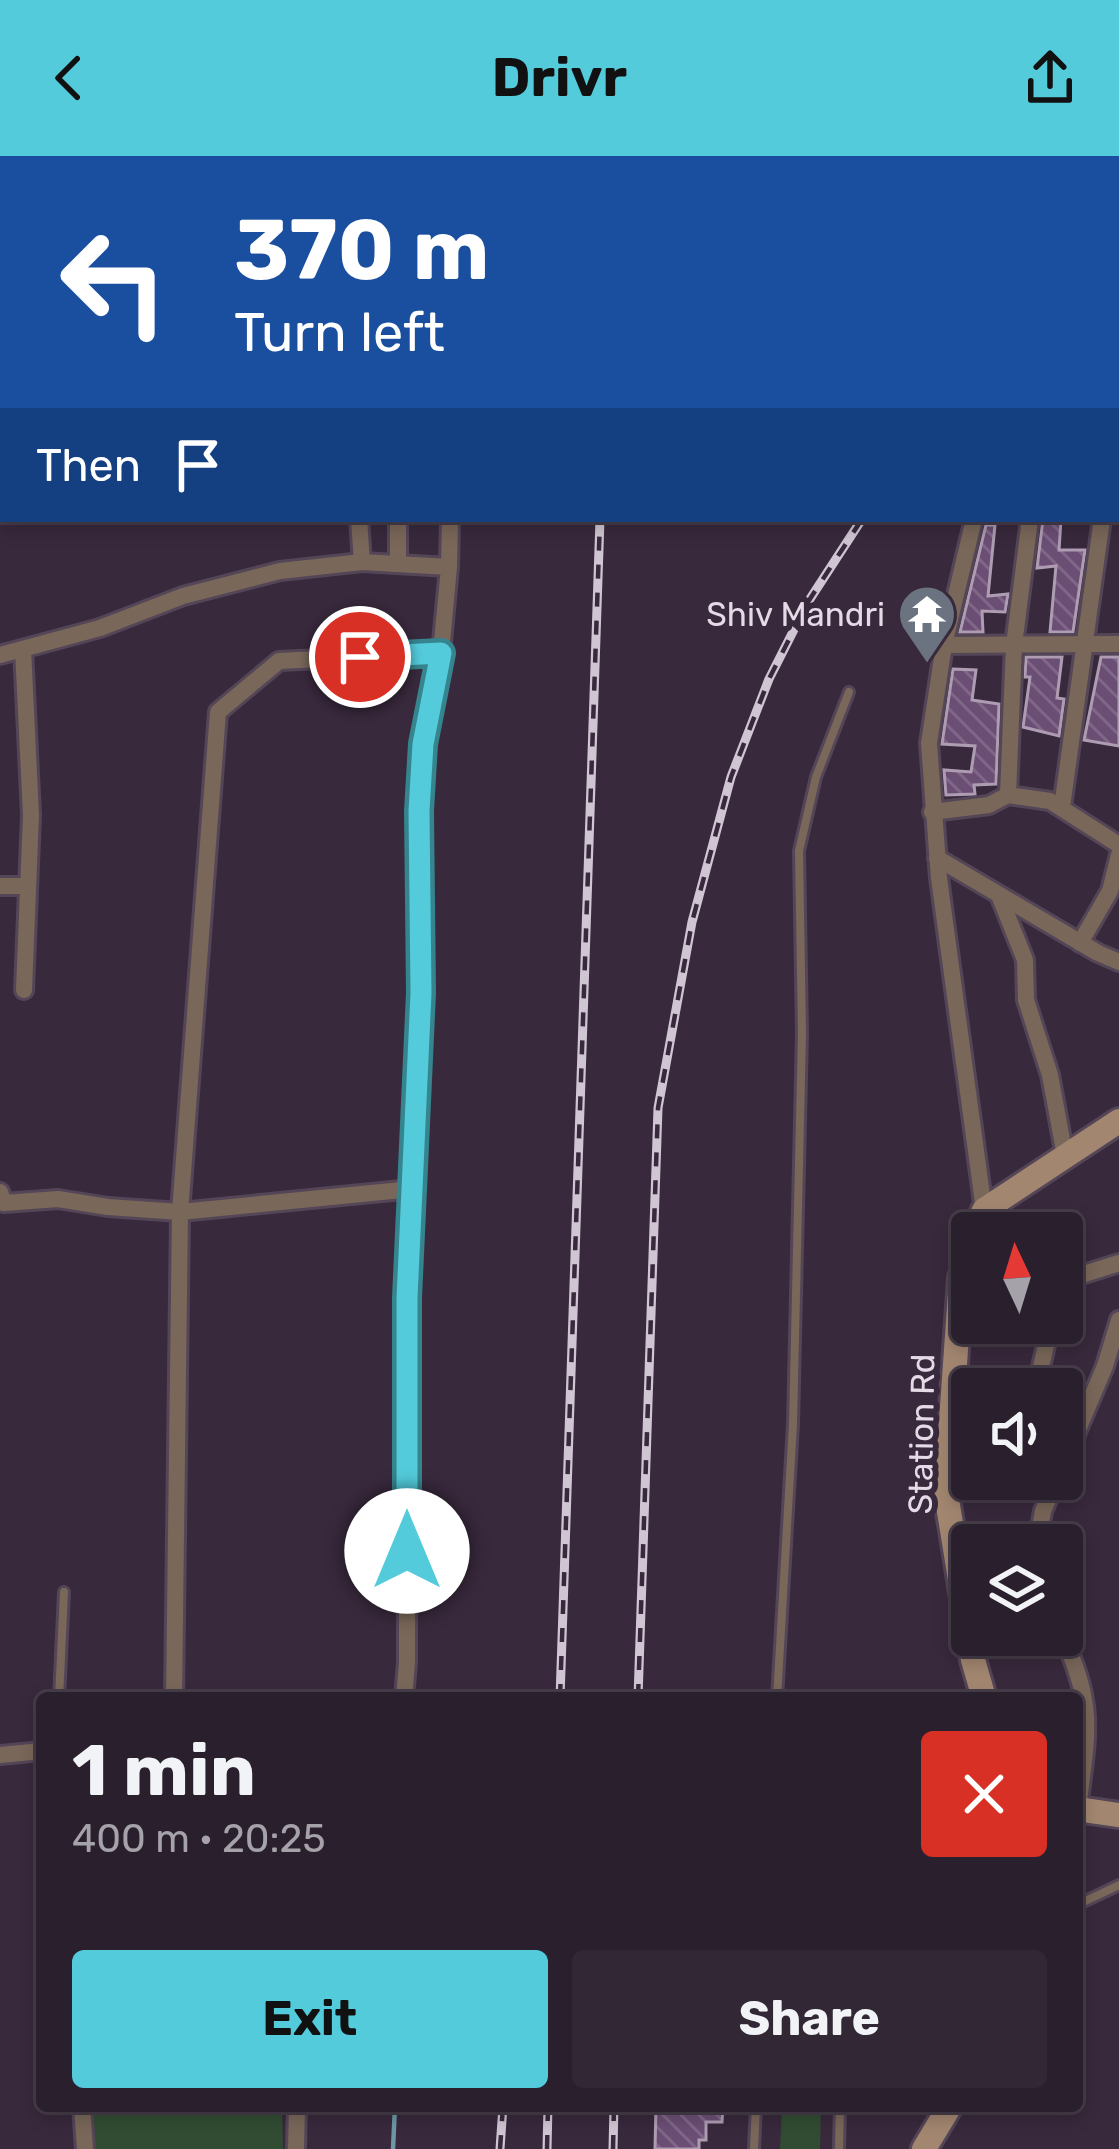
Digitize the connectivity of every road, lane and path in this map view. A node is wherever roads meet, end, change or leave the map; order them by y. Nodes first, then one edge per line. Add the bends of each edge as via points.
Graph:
1 (359, 522) edge
2 (398, 522) edge
3 (450, 522) edge
4 (973, 522) edge
5 (1030, 522) edge
6 (1102, 522) edge
7 (362, 562) junction
8 (398, 564) junction
9 (449, 567) junction
10 (1087, 644) junction
11 (1119, 644) edge
12 (944, 645) junction
13 (1014, 645) junction
14 (23, 649) junction
15 (441, 653) junction
16 (0, 655) edge
17 (849, 692) dead end
18 (1008, 796) junction
19 (1062, 807) junction
20 (932, 812) junction
21 (1119, 845) edge
22 (1119, 855) edge
23 (937, 858) junction
24 (0, 886) edge
25 (28, 886) junction
26 (999, 895) junction
27 (1080, 943) junction
28 (1119, 962) edge
29 (24, 990) dead end
30 (1119, 1121) edge
31 (1065, 1156) junction
32 (412, 1189) junction
33 (1, 1199) edge
34 (180, 1212) junction
35 (971, 1212) edge
36 (1003, 1212) edge
37 (1119, 1262) edge
38 (1083, 1274) edge
39 (1119, 1320) edge
40 (956, 1344) edge
41 (1083, 1418) edge
42 (64, 1592) dead end
43 (1072, 1656) edge
44 (59, 1692) edge
45 (174, 1692) edge
46 (404, 1692) edge
47 (777, 1692) edge
48 (982, 1692) edge
49 (36, 1752) edge
50 (1083, 1753) edge
51 (0, 1755) edge
52 (1083, 1810) edge
53 (1119, 1815) edge
54 (1119, 1885) edge
55 (1083, 1902) edge
56 (82, 2112) edge
57 (297, 2112) edge
58 (756, 2112) edge
59 (840, 2112) edge
60 (946, 2112) edge
61 (85, 2149) edge
62 (296, 2149) edge
63 (754, 2149) edge
64 (839, 2149) edge
65 (924, 2149) edge

1 - 7 street
2 - 8 street
3 - 9 street
4 - 12 street
5 - 13 street
6 - 10 street
7 - 8 street
7 - 14 street via 223,585
8 - 9 street
9 - 15 street
10 - 11 street
10 - 13 street
10 - 19 street
12 - 13 street
12 - 20 street via 928,743
13 - 18 street
14 - 16 street
14 - 25 street
15 - 32 street via 419,811
15 - 34 street via 279,661 218,712
17 - 47 lane via 799,851 794,1378
18 - 19 street
18 - 20 street
19 - 21 street
20 - 23 street
22 - 27 street via 1110,891
23 - 26 street
23 - 35 street
24 - 25 street
25 - 29 street
26 - 27 street
26 - 31 street via 1025,960 1026,1000
27 - 28 street
30 - 31 street
31 - 36 street
32 - 34 street
32 - 46 street
33 - 34 street
34 - 45 street
37 - 38 street
39 - 41 street
40 - 48 street, Station Rd via 946,1493
42 - 44 lane
43 - 50 street via 1087,1709
49 - 51 street
52 - 53 street
54 - 55 lane
56 - 61 street
57 - 62 street
58 - 63 lane
59 - 64 lane
60 - 65 street

